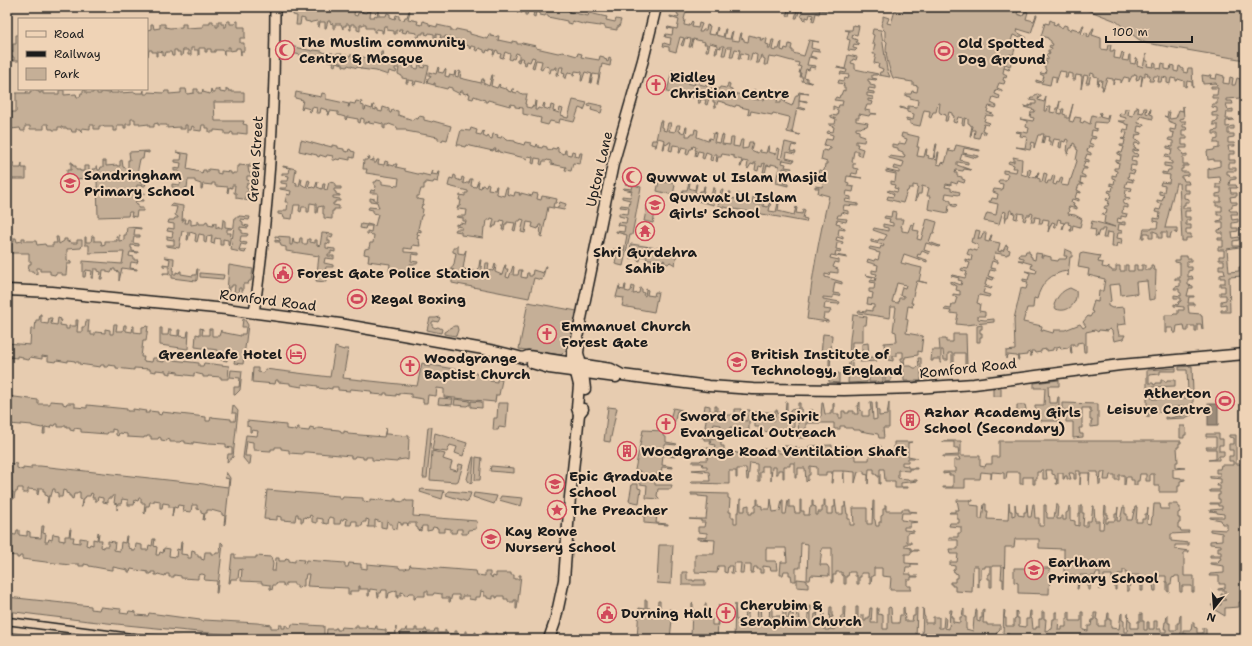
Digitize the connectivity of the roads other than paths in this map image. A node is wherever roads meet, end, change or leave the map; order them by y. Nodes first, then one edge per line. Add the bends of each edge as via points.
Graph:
1 (276, 7) edge
2 (656, 7) edge
3 (7, 290) edge
4 (254, 313) junction
5 (1245, 354) edge
6 (578, 368) junction
7 (549, 639) edge

1 - 4 main road, Green Street via 271,158
2 - 6 main road, Upton Lane via 613,164 577,338 573,344 572,357
3 - 4 main road, Romford Road via 52,292
4 - 6 main road, Romford Road via 340,324 495,351 549,368
5 - 6 main road, Romford Road via 1120,365 974,384 844,390 709,386 622,374 619,377
6 - 7 main road, Upton Lane via 585,389 583,410 579,414 564,580 557,616

